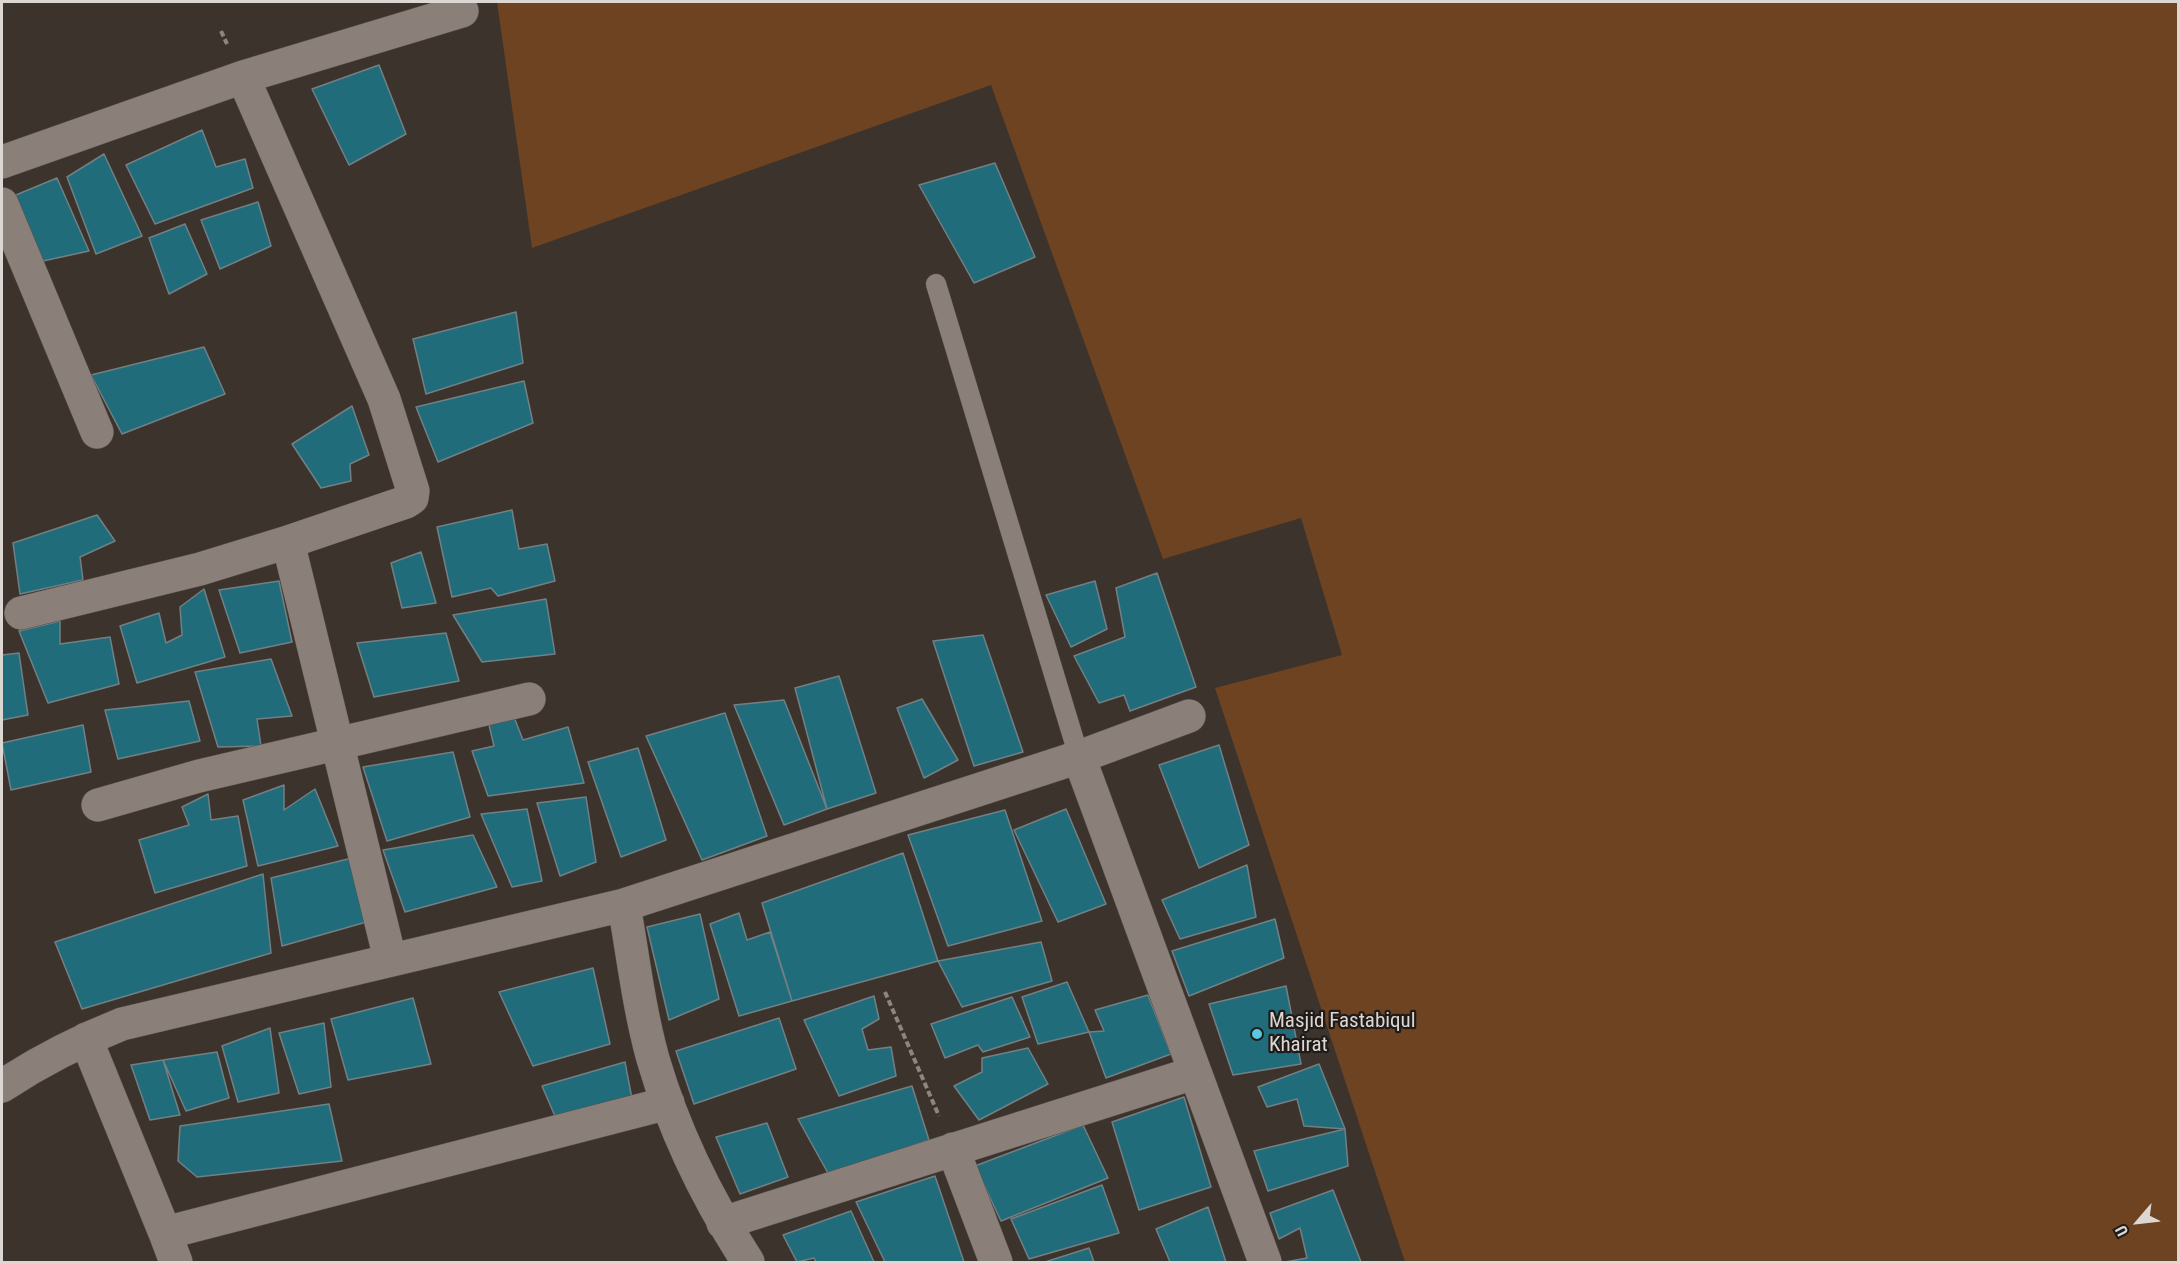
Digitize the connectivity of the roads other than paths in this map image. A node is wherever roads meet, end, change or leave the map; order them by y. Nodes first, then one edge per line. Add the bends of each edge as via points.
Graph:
1 (462, 11) dead end
2 (243, 77) junction
3 (2, 162) edge
4 (2, 204) edge
5 (936, 284) dead end
6 (97, 432) dead end
7 (288, 542) junction
8 (21, 613) dead end
9 (529, 699) dead end
10 (1189, 716) dead end
11 (339, 744) junction
12 (1079, 757) junction
13 (98, 805) dead end
14 (624, 905) junction
15 (390, 959) junction
16 (86, 1038) junction
17 (1194, 1073) junction
18 (2, 1086) edge
19 (668, 1103) junction
20 (953, 1149) junction
21 (723, 1223) junction
22 (171, 1248) edge
23 (748, 1263) edge
24 (996, 1263) edge
25 (1265, 1263) edge

1 - 2 street
2 - 3 street
2 - 7 street via 384,399 413,490 412,498 406,502
4 - 6 street
5 - 12 lane
7 - 8 street via 200,569
7 - 11 street
9 - 11 street
10 - 12 street
11 - 13 street via 199,776
11 - 15 street
12 - 14 street
12 - 17 street
14 - 15 street
14 - 19 street via 645,1024
15 - 16 street via 122,1024
16 - 18 street
16 - 22 street
17 - 20 street
17 - 25 street
19 - 21 street
19 - 22 street
20 - 21 street
20 - 24 street
21 - 23 street

